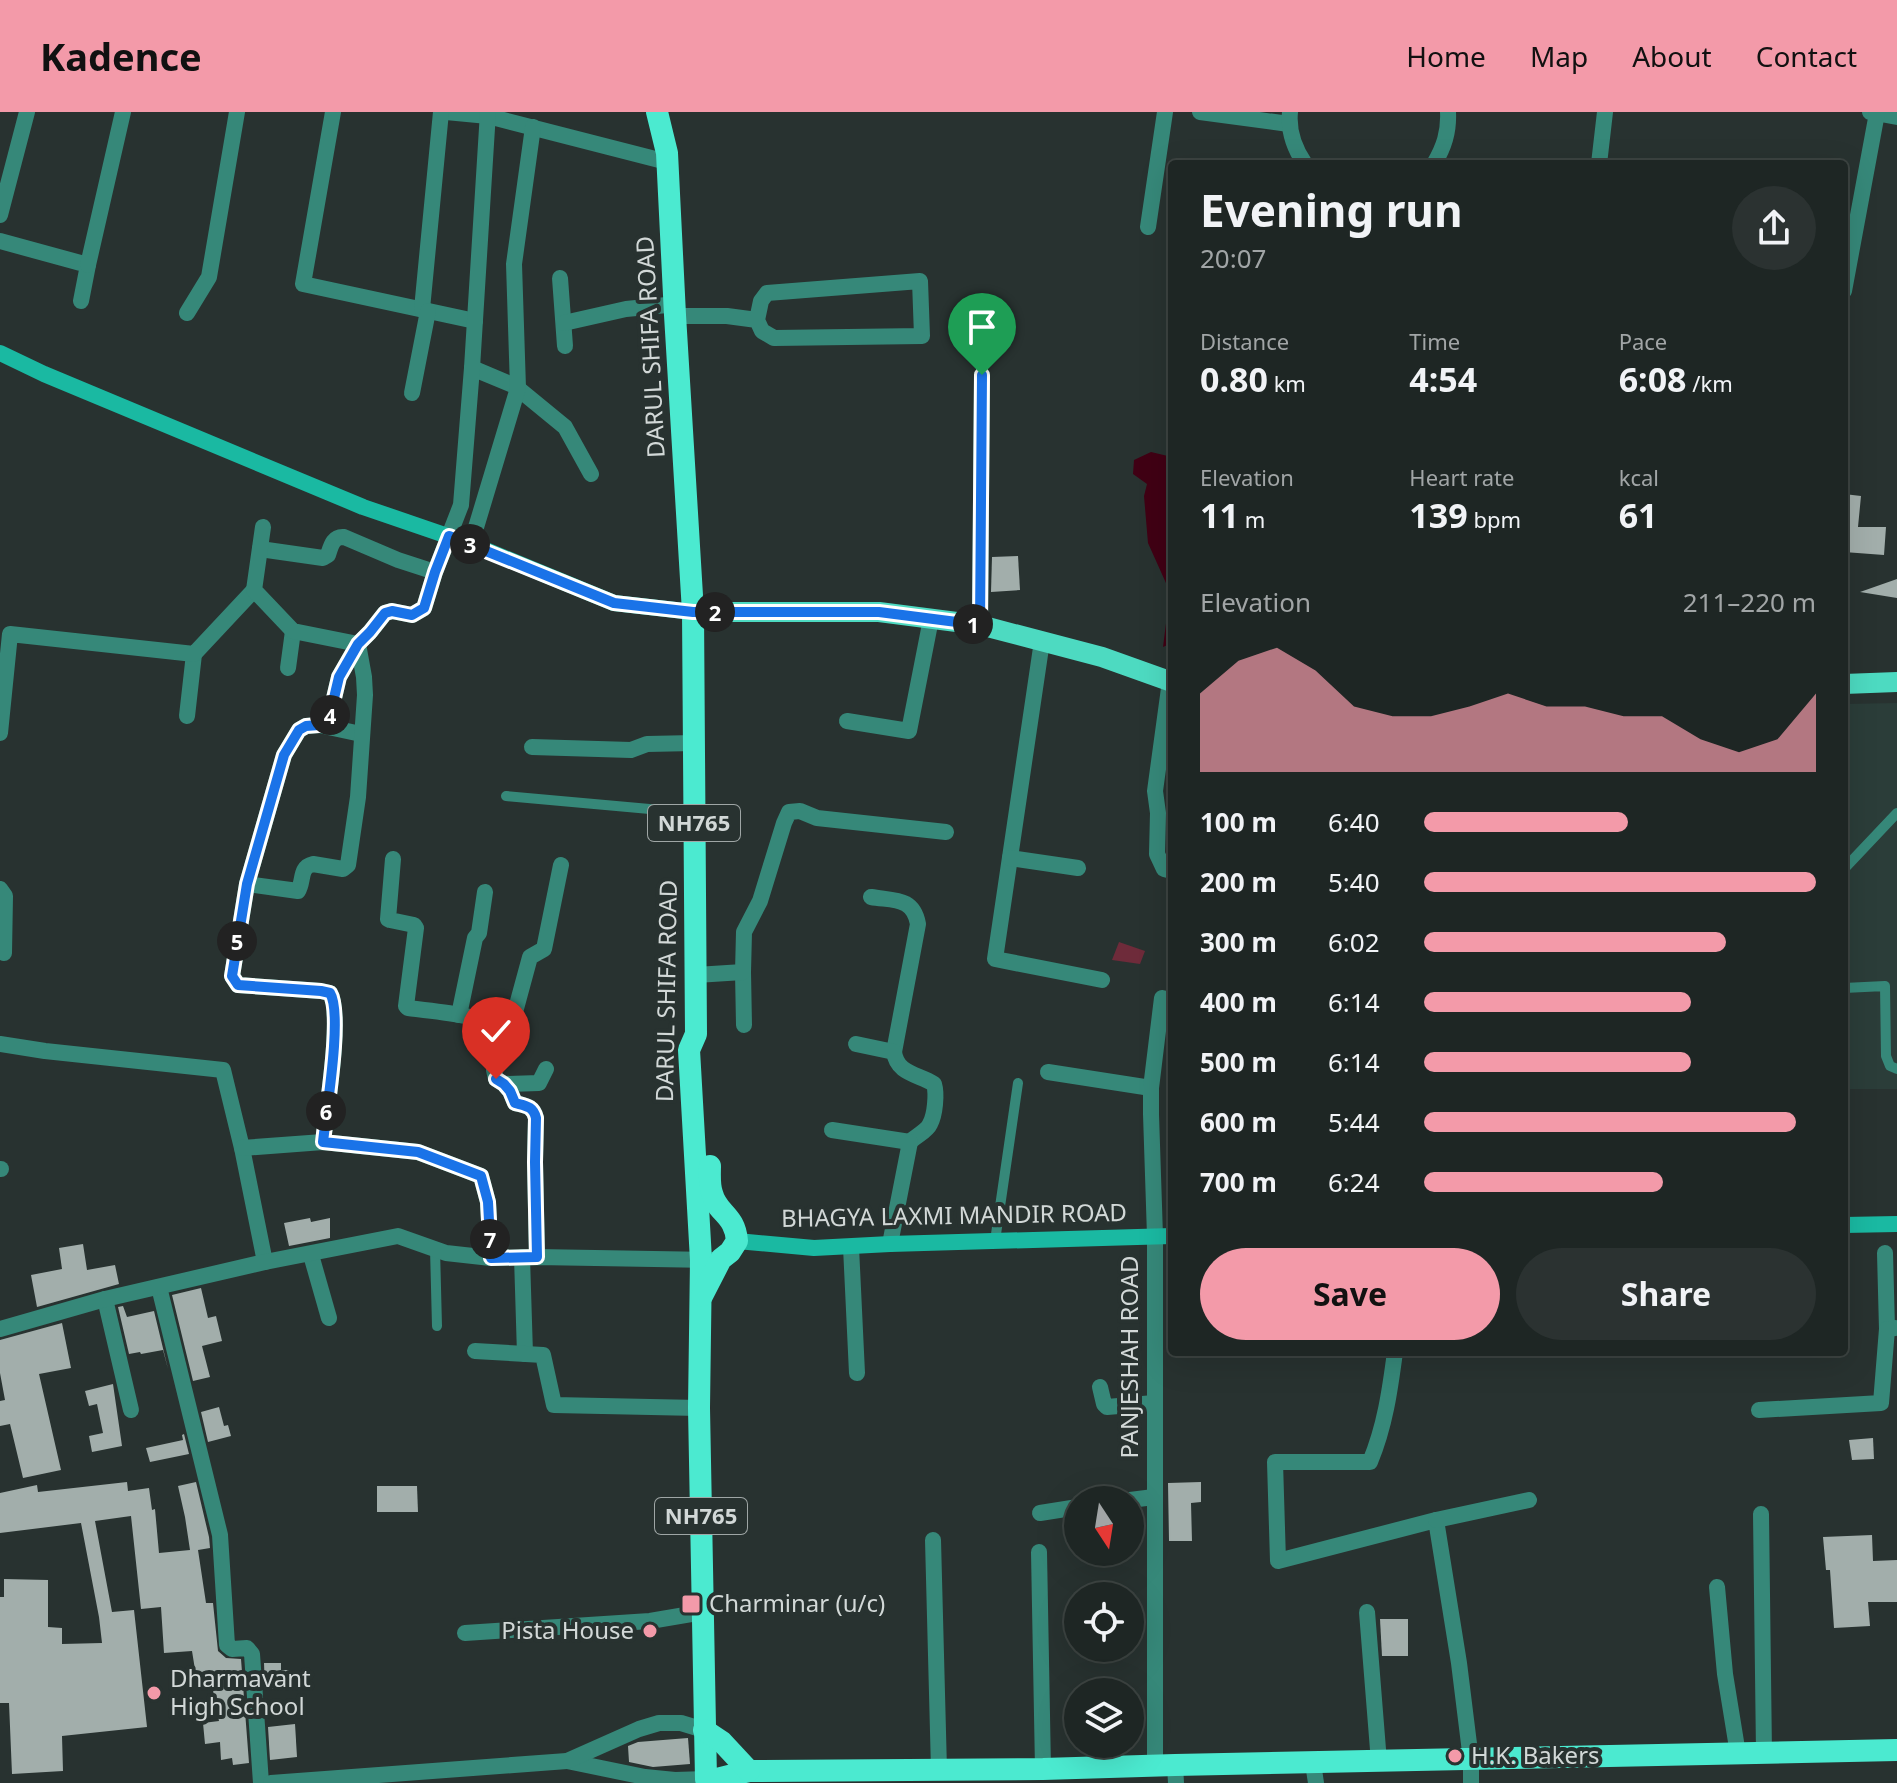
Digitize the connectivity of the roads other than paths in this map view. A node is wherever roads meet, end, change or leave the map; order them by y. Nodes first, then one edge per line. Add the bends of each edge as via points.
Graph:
1 (27, 112) edge
2 (123, 112) edge
3 (237, 112) edge
4 (333, 112) edge
5 (444, 112) edge
6 (544, 112) edge
7 (657, 112) edge
8 (675, 112) edge
9 (1165, 112) edge
10 (1200, 112) edge
11 (1448, 112) edge
12 (1605, 112) edge
13 (1870, 112) edge
14 (1877, 113) edge
15 (488, 114) edge
16 (1897, 117) edge
17 (1290, 118) edge
18 (538, 128) junction
19 (667, 157) junction
20 (7, 158) edge
21 (1302, 160) edge
22 (1436, 160) edge
23 (1599, 160) edge
24 (0, 215) edge
25 (1148, 227) dead end
26 (0, 241) edge
27 (88, 265) junction
28 (1848, 269) edge
29 (560, 278) dead end
30 (81, 301) dead end
31 (425, 310) junction
32 (678, 310) junction
33 (187, 313) dead end
34 (757, 320) junction
35 (475, 321) junction
36 (564, 323) junction
37 (565, 346) dead end
38 (0, 353) edge
39 (472, 368) junction
40 (982, 375) dead end
41 (518, 388) junction
42 (412, 393) dead end
43 (591, 474) dead end
44 (263, 527) dead end
45 (449, 536) junction
46 (471, 544) junction
47 (260, 549) junction
48 (435, 572) junction
49 (254, 590) junction
50 (693, 612) junction
51 (931, 619) junction
52 (980, 625) junction
53 (293, 631) junction
54 (1042, 641) junction
55 (358, 644) junction
56 (194, 654) junction
57 (288, 668) dead end
58 (1168, 680) edge
59 (1897, 682) edge
60 (1848, 684) edge
61 (1168, 702) edge
62 (187, 716) dead end
63 (847, 721) dead end
64 (1, 725) edge
65 (319, 725) junction
66 (361, 734) junction
67 (694, 743) junction
68 (532, 747) dead end
69 (506, 796) dead end
70 (694, 813) junction
71 (1897, 813) edge
72 (946, 832) dead end
73 (1010, 858) junction
74 (393, 859) dead end
75 (561, 865) dead end
76 (1848, 865) edge
77 (1078, 868) dead end
78 (1168, 870) edge
79 (247, 884) junction
80 (0, 889) edge
81 (485, 892) dead end
82 (871, 897) dead end
83 (4, 953) dead end
84 (743, 972) junction
85 (696, 975) junction
86 (1102, 980) dead end
87 (1848, 988) edge
88 (1168, 999) edge
89 (459, 1015) junction
90 (744, 1025) dead end
91 (508, 1030) junction
92 (696, 1034) junction
93 (0, 1044) edge
94 (856, 1044) dead end
95 (894, 1052) junction
96 (546, 1069) dead end
97 (1897, 1069) edge
98 (1048, 1072) dead end
99 (1018, 1083) dead end
100 (504, 1084) junction
101 (1151, 1088) junction
102 (832, 1130) dead end
103 (323, 1142) junction
104 (910, 1142) junction
105 (242, 1148) junction
106 (1897, 1224) edge
107 (1848, 1225) edge
108 (1155, 1236) junction
109 (1168, 1236) edge
110 (737, 1241) junction
111 (995, 1241) junction
112 (890, 1244) junction
113 (851, 1247) junction
114 (435, 1249) junction
115 (1885, 1253) dead end
116 (311, 1255) junction
117 (530, 1257) junction
118 (491, 1258) junction
119 (711, 1260) junction
120 (265, 1262) junction
121 (159, 1287) junction
122 (105, 1299) junction
123 (329, 1318) dead end
124 (437, 1326) dead end
125 (0, 1329) edge
126 (1892, 1329) edge
127 (475, 1351) dead end
128 (525, 1354) junction
129 (1394, 1356) edge
130 (857, 1373) dead end
131 (1100, 1387) dead end
132 (1154, 1403) junction
133 (699, 1408) junction
134 (131, 1410) dead end
135 (1759, 1410) dead end
136 (1154, 1497) junction
137 (1144, 1498) edge
138 (1529, 1500) dead end
139 (1064, 1509) edge
140 (1040, 1513) dead end
141 (1761, 1514) dead end
142 (1436, 1520) junction
143 (933, 1540) dead end
144 (1039, 1552) dead end
145 (1717, 1587) dead end
146 (703, 1612) junction
147 (1367, 1612) dead end
148 (465, 1633) dead end
149 (704, 1730) junction
150 (1897, 1750) edge
151 (1764, 1753) junction
152 (1738, 1754) junction
153 (1471, 1760) junction
154 (567, 1761) junction
155 (1379, 1762) junction
156 (1043, 1769) junction
157 (939, 1770) junction
158 (749, 1771) junction
159 (1168, 1771) edge
160 (1314, 1773) edge
161 (985, 1776) edge
162 (1089, 1776) edge
163 (428, 1777) edge
164 (868, 1777) edge
165 (706, 1781) edge
166 (261, 1783) edge
167 (271, 1783) edge
168 (1471, 1783) edge

1 - 20 street
2 - 27 street
3 - 33 street via 209,277
4 - 31 street via 303,284
5 - 15 street
5 - 31 street
6 - 18 street
7 - 19 highway, DARUL SHIFA ROAD
8 - 19 highway, DARUL SHIFA ROAD
9 - 25 street
10 - 17 street
11 - 22 street via 1444,147
12 - 23 street
13 - 14 street
14 - 16 street
14 - 28 street
15 - 18 street
15 - 35 street
17 - 21 street
18 - 19 street
18 - 41 street via 514,264
19 - 32 highway, DARUL SHIFA ROAD
20 - 24 street
26 - 27 street
27 - 30 street
29 - 36 street
31 - 35 street
31 - 42 street
32 - 34 street
32 - 36 street via 626,309
32 - 50 highway, DARUL SHIFA ROAD
34 - 34 street via 774,338 922,336 920,281 767,293
35 - 39 street
36 - 37 street
38 - 45 main road via 363,507
39 - 41 street
39 - 45 street via 461,505
40 - 52 street
41 - 43 street via 565,427
41 - 46 street
44 - 47 street
45 - 46 main road
45 - 48 street
46 - 50 main road via 614,603
47 - 48 street via 323,558 339,536
47 - 49 street
48 - 55 street via 424,608 412,615 385,613
49 - 53 street
49 - 56 street
50 - 51 main road via 879,612
50 - 67 highway, DARUL SHIFA ROAD / NH765
51 - 52 main road
51 - 63 street via 909,731
52 - 54 main road
53 - 55 street
53 - 57 street
54 - 58 main road
54 - 73 street
55 - 65 street via 339,677 330,715
55 - 66 street via 364,677
56 - 62 street
56 - 64 street via 10,634
59 - 60 main road
61 - 78 street via 1155,791 1157,854
65 - 66 street
65 - 79 street via 299,730 284,755
66 - 79 street via 348,865 308,865 298,891
67 - 68 street via 647,744 631,750
67 - 70 highway, DARUL SHIFA ROAD / NH765
69 - 70 lane
70 - 85 highway, DARUL SHIFA ROAD / NH765
71 - 76 lane
72 - 84 street via 789,812 760,901 744,932
73 - 77 street
73 - 86 street via 995,959
74 - 89 street via 388,919 416,928 406,1006
75 - 91 street via 544,949 530,957
79 - 103 street via 234,981 321,991 333,999
80 - 83 street via 5,896
81 - 89 street
82 - 95 street via 908,904 918,924
84 - 85 street
84 - 90 street
85 - 92 highway, DARUL SHIFA ROAD / NH765
87 - 97 lane via 1885,986 1886,1056
88 - 101 street, PANJESHAH ROAD via 1162,998
89 - 91 street
91 - 100 street via 498,1042 494,1070
92 - 110 highway, NH765 via 703,1051 712,1194 734,1225
92 - 119 highway, DARUL SHIFA ROAD / NH765 via 689,1050
93 - 105 street via 223,1070
94 - 95 street
95 - 104 street via 898,1066 930,1081 936,1090 929,1128
96 - 100 street via 539,1083
98 - 101 street
99 - 111 lane
100 - 117 street via 515,1103 530,1107 536,1118
101 - 108 street, PANJESHAH ROAD
102 - 104 street
103 - 105 street
103 - 118 street via 418,1152 481,1176
104 - 112 street
105 - 120 street
106 - 107 main road
108 - 109 main road, BHAGYA LAXMI MANDIR ROAD
108 - 111 main road, BHAGYA LAXMI MANDIR ROAD
108 - 132 street, PANJESHAH ROAD
110 - 113 main road, BHAGYA LAXMI MANDIR ROAD
110 - 119 highway, NH765 via 730,1252
111 - 112 main road, BHAGYA LAXMI MANDIR ROAD
112 - 113 main road, BHAGYA LAXMI MANDIR ROAD
113 - 130 street
114 - 116 street via 398,1236
114 - 118 street
114 - 124 lane
115 - 126 street
116 - 120 street
116 - 123 street
117 - 118 street
117 - 119 street
117 - 128 street
119 - 133 highway, NH765 via 700,1301
120 - 121 street
121 - 122 street
121 - 166 street via 220,1535 227,1645 252,1654
122 - 125 street
122 - 134 street
126 - 135 street via 1881,1403
127 - 128 street
128 - 133 street via 543,1355 554,1405
129 - 142 street via 1387,1408 1370,1462 1275,1462 1278,1561
131 - 132 street via 1107,1407
132 - 136 street, PANJESHAH ROAD
133 - 146 highway, NH765
136 - 137 street
136 - 159 street, PANJESHAH ROAD
138 - 142 street
139 - 140 street
141 - 151 street
142 - 153 street
143 - 157 street
144 - 156 street
145 - 152 street
146 - 148 street via 650,1621
146 - 149 highway, NH765
147 - 155 street
149 - 154 street via 659,1723
149 - 158 highway
149 - 165 highway, NH765
150 - 151 highway
151 - 152 highway
152 - 153 highway
153 - 155 highway
153 - 168 street
154 - 163 street
154 - 165 street via 645,1777
155 - 160 highway
156 - 161 highway
156 - 162 highway
157 - 161 highway
157 - 164 highway
158 - 164 highway
158 - 165 highway
159 - 160 highway
159 - 162 highway
163 - 167 street

